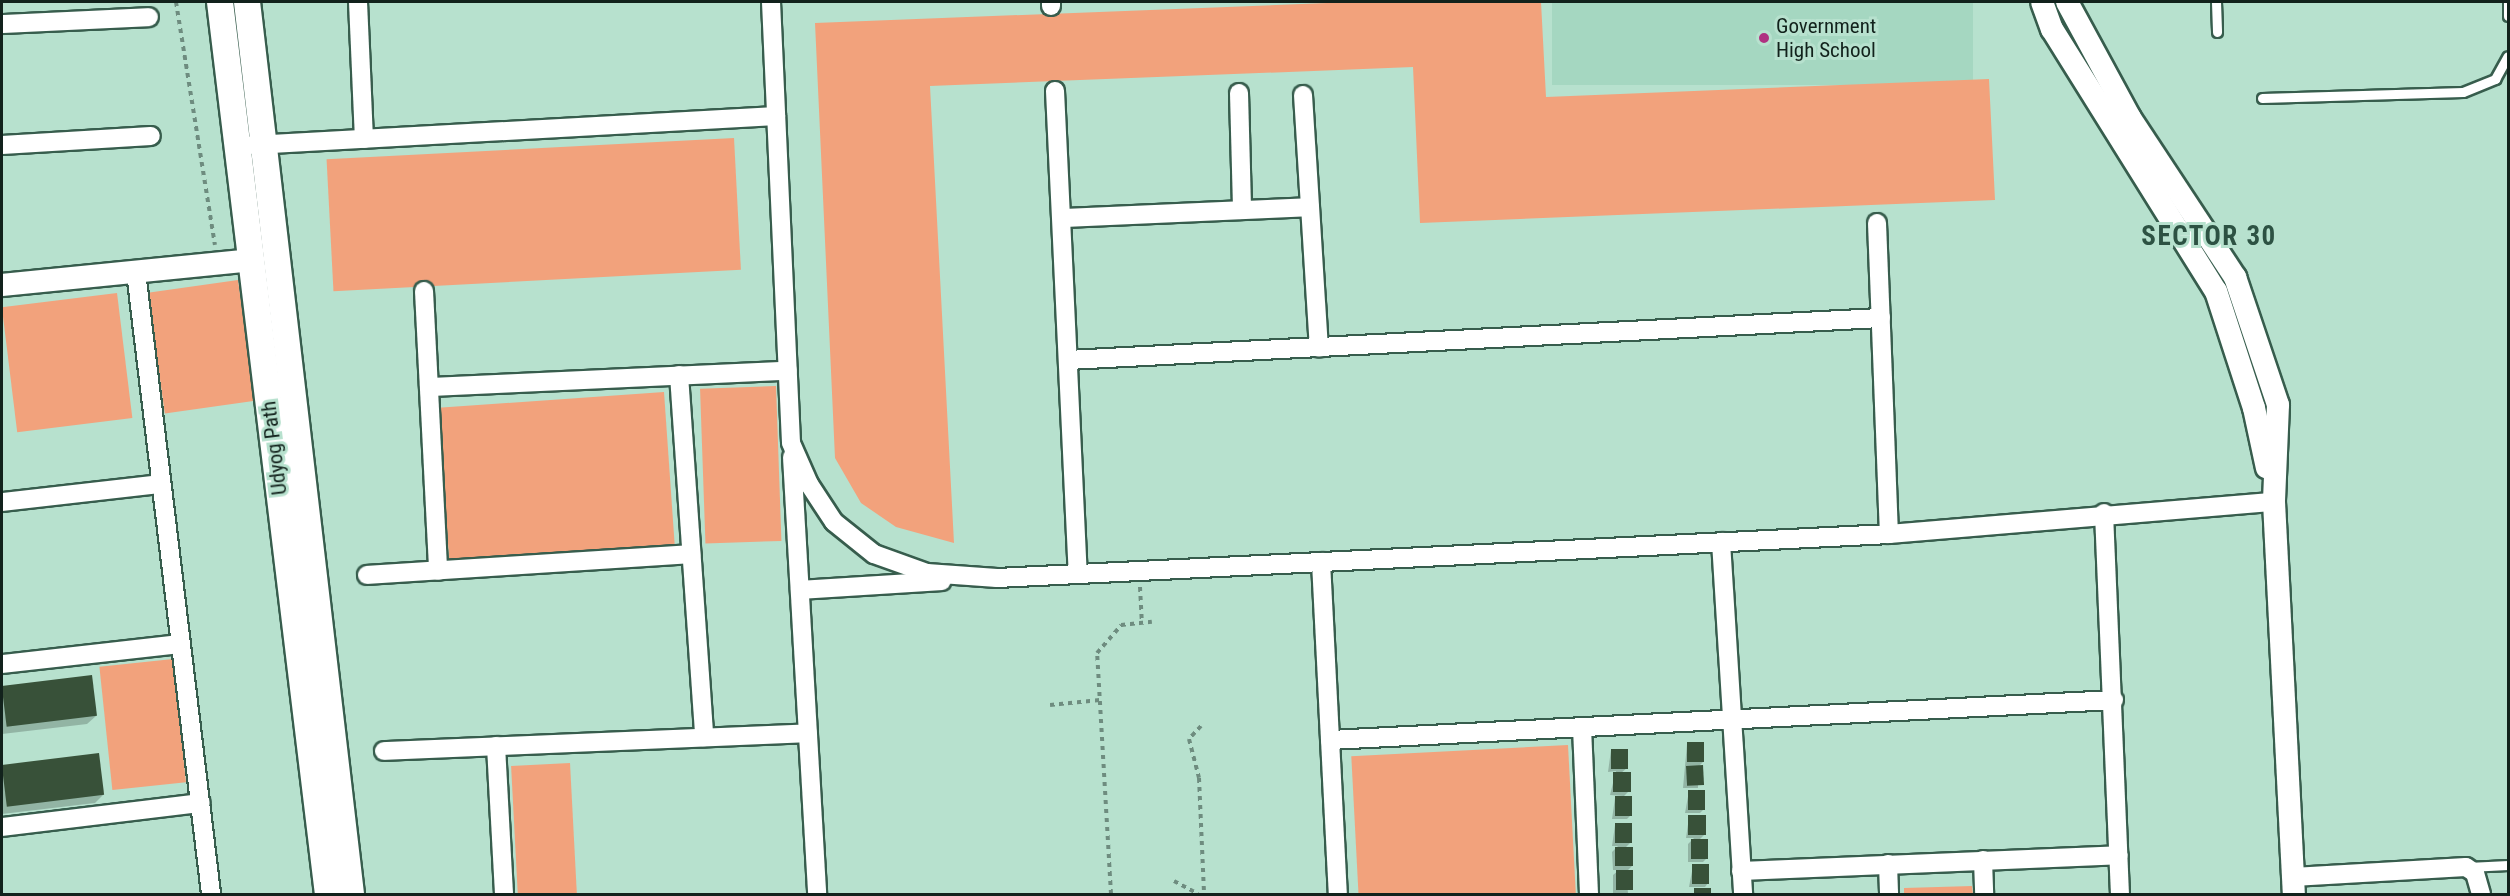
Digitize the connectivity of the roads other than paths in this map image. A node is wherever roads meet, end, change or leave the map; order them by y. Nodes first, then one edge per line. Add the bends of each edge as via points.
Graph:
1 (220, 2) edge
2 (247, 2) edge
3 (358, 2) edge
4 (771, 2) edge
5 (2042, 2) edge
6 (2067, 2) edge
7 (2216, 2) edge
8 (2508, 2) edge
9 (2508, 15) edge
10 (149, 17) dead end
11 (2, 24) edge
12 (2217, 32) dead end
13 (2508, 56) edge
14 (1055, 91) dead end
15 (1239, 93) dead end
16 (1303, 95) dead end
17 (2262, 98) dead end
18 (776, 116) junction
19 (152, 136) dead end
20 (364, 139) junction
21 (2, 145) edge
22 (264, 145) junction
23 (238, 146) junction
24 (1310, 207) junction
25 (1242, 210) junction
26 (1062, 218) junction
27 (1877, 223) dead end
28 (252, 260) junction
29 (136, 272) junction
30 (2, 285) edge
31 (423, 291) dead end
32 (1881, 318) junction
33 (1319, 347) junction
34 (1068, 360) junction
35 (788, 370) junction
36 (679, 375) junction
37 (429, 387) junction
38 (791, 443) junction
39 (159, 484) junction
40 (2, 502) edge
41 (2274, 502) junction
42 (2104, 513) junction
43 (1889, 534) junction
44 (1721, 542) junction
45 (691, 554) junction
46 (1321, 562) junction
47 (438, 571) junction
48 (1078, 573) junction
49 (367, 575) dead end
50 (997, 578) junction
51 (800, 590) junction
52 (180, 644) junction
53 (2, 664) edge
54 (2114, 700) junction
55 (1732, 720) junction
56 (1582, 727) junction
57 (808, 733) junction
58 (704, 737) junction
59 (1330, 740) junction
60 (496, 746) junction
61 (384, 751) dead end
62 (201, 803) junction
63 (2, 827) edge
64 (2119, 855) junction
65 (1983, 860) junction
66 (1888, 864) junction
67 (2508, 865) edge
68 (2466, 867) junction
69 (1742, 871) junction
70 (2294, 886) edge
71 (211, 894) edge
72 (328, 894) edge
73 (351, 894) edge
74 (504, 894) edge
75 (818, 894) edge
76 (1338, 894) edge
77 (1589, 894) edge
78 (1743, 894) edge
79 (1889, 894) edge
80 (1984, 894) edge
81 (2120, 894) edge
82 (2481, 894) edge

1 - 23 main road, Udyog Path
2 - 22 main road, Udyog Path
3 - 20 street
4 - 18 street
5 - 41 street via 2052,29 2216,291 2254,408
6 - 41 street via 2130,118 2235,277 2278,405
7 - 12 lane
8 - 9 lane
10 - 11 street
13 - 17 lane via 2495,78 2463,92
14 - 26 street
15 - 25 street
16 - 24 street
18 - 20 street
18 - 35 street
19 - 21 street
20 - 22 street
22 - 23 street
22 - 73 main road, Udyog Path
23 - 28 main road, Udyog Path
24 - 25 street
24 - 33 street
25 - 26 street
26 - 34 street
27 - 32 street
28 - 29 street
28 - 72 main road, Udyog Path
29 - 30 street
29 - 39 street
31 - 37 street
32 - 33 street
32 - 43 street
33 - 34 street
34 - 48 street
35 - 36 street
35 - 38 street
36 - 37 street
36 - 45 street
37 - 47 street
38 - 50 street via 808,484 834,522 874,554 927,573
38 - 51 street
39 - 40 street
39 - 52 street
41 - 42 street
41 - 70 street
42 - 43 street
42 - 54 street
43 - 44 street
44 - 46 street
44 - 55 street
45 - 47 street
45 - 58 street
46 - 48 street
46 - 59 street
47 - 49 street
48 - 50 street
50 - 51 street
51 - 57 street
52 - 53 street
52 - 62 street
54 - 55 street
54 - 64 street
55 - 56 street
55 - 69 street
56 - 59 street
56 - 77 street
57 - 58 street
57 - 75 street
58 - 60 street
59 - 76 street
60 - 61 street
60 - 74 street
62 - 63 street
62 - 71 street
64 - 65 street
64 - 81 street
65 - 66 street
65 - 80 street
66 - 69 street
66 - 79 street
67 - 68 lane
68 - 70 street
68 - 82 street via 2475,873
69 - 78 street

